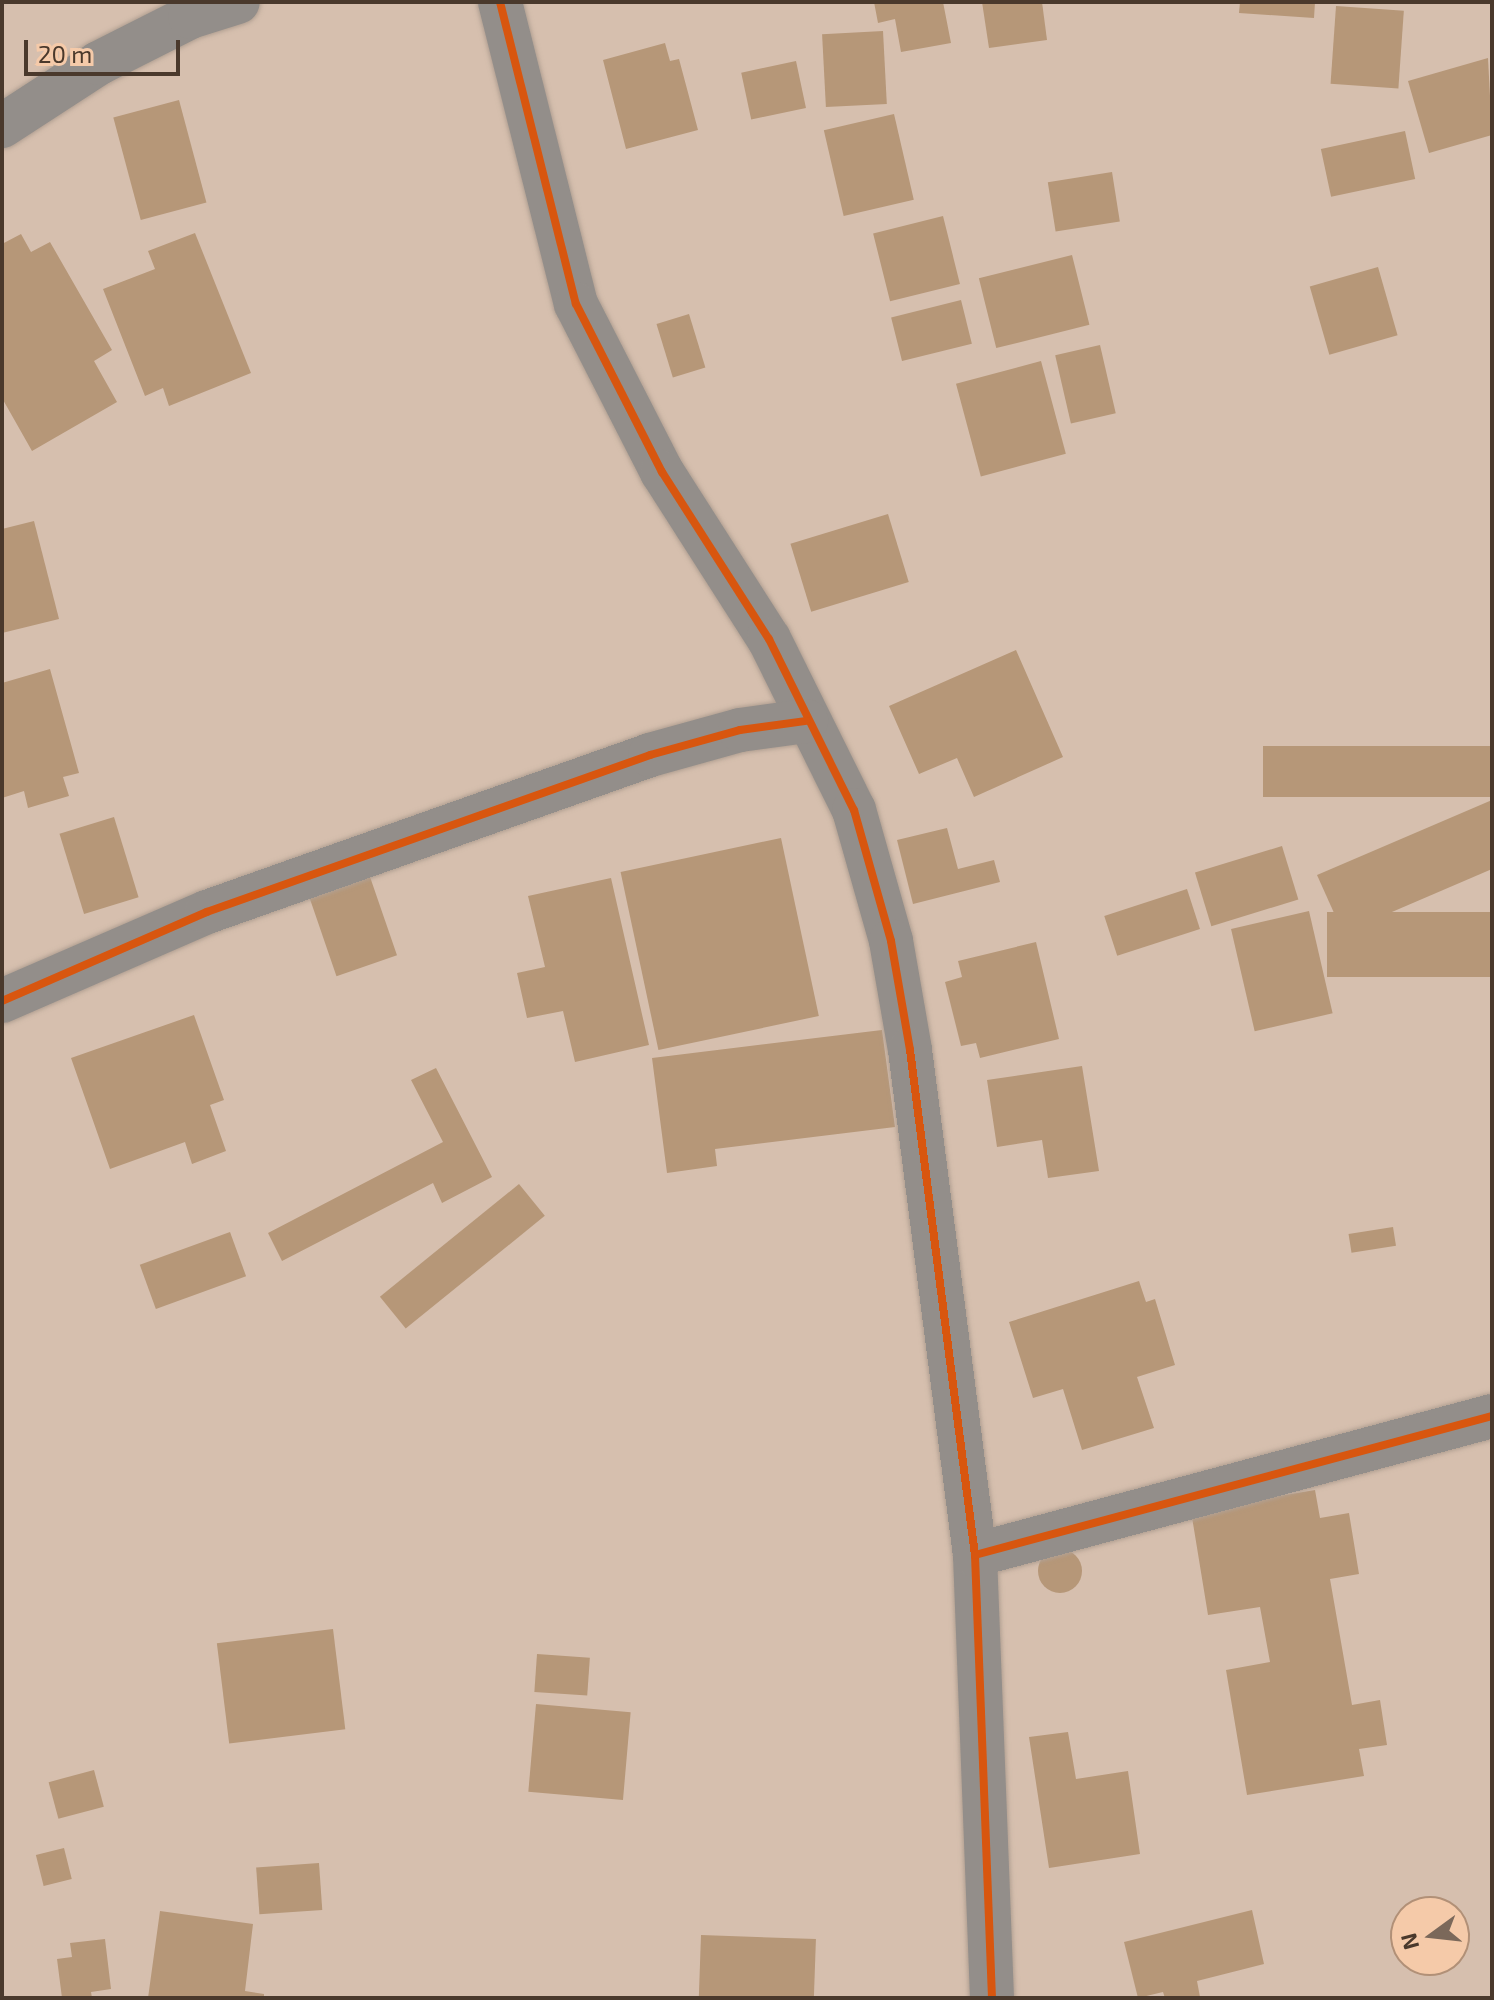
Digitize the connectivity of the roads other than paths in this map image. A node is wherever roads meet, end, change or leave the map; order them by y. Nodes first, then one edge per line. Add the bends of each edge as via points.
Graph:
1 (238, 2) edge
2 (500, 2) edge
3 (2, 126) edge
4 (806, 721) junction
5 (2, 1001) edge
6 (1492, 1416) edge
7 (975, 1555) junction
8 (992, 1998) edge

1 - 3 street via 190,17 99,63
2 - 4 street via 576,304 662,472 769,639
4 - 5 street via 740,730 650,755 207,912
4 - 7 street via 854,810 891,941 910,1050
6 - 7 street
7 - 8 street

